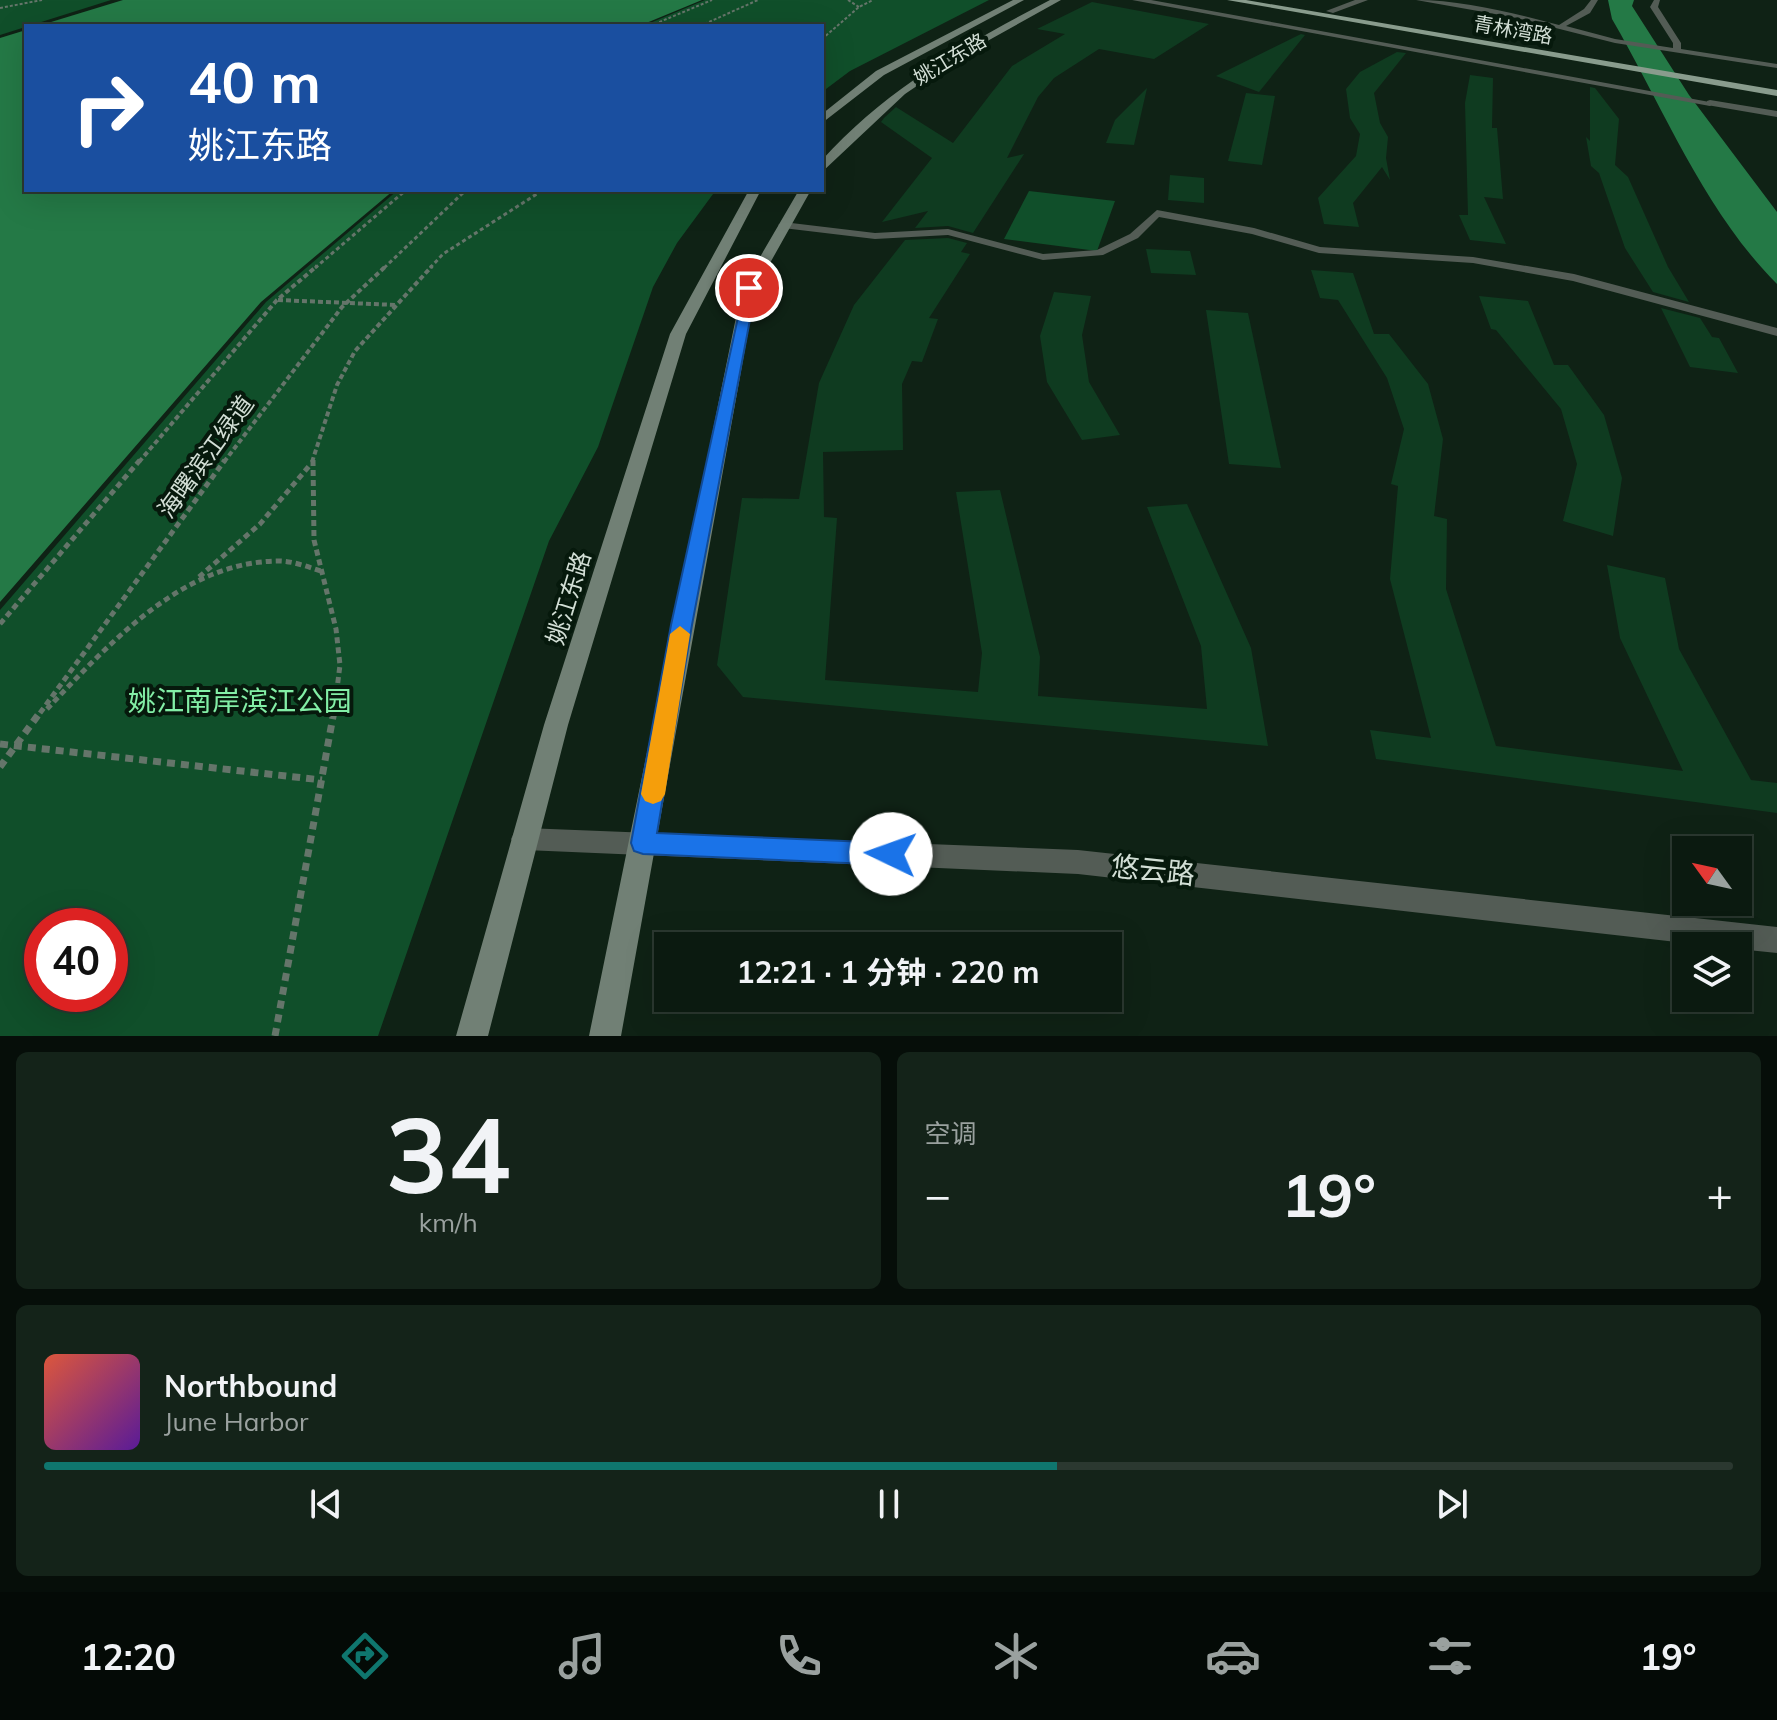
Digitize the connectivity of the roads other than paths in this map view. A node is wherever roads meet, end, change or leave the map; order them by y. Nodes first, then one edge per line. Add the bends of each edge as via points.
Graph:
1 (1020, 0) edge
2 (1057, 0) edge
3 (1136, 0) edge
4 (1231, 0) edge
5 (1267, 0) edge
6 (1364, 0) edge
7 (1419, 0) edge
8 (1595, 0) edge
9 (1657, 0) edge
10 (1330, 11) junction
11 (1560, 27) junction
12 (1673, 50) junction
13 (1777, 66) edge
14 (1682, 73) junction
15 (1777, 85) edge
16 (1777, 93) edge
17 (1710, 103) joint
18 (1777, 114) edge
19 (824, 118) edge
20 (824, 166) edge
21 (754, 192) edge
22 (804, 192) edge
23 (783, 225) junction
24 (1777, 332) edge
25 (525, 839) junction
26 (643, 843) junction
27 (1777, 940) edge
28 (472, 1036) edge
29 (605, 1036) edge

1 - 19 main road, 姚江东路 via 880,73
2 - 20 main road, 姚江东路 via 915,78
3 - 17 street
4 - 14 main road, 青林湾路 via 1600,64
5 - 10 main road, 青林湾路
6 - 10 street
7 - 11 lane
8 - 11 lane
9 - 12 lane via 1654,7 1677,43
10 - 14 main road, 青林湾路
11 - 12 lane
12 - 13 lane
14 - 15 main road
14 - 16 main road
17 - 18 lane
21 - 25 main road, 姚江东路 via 678,334
22 - 23 main road
23 - 24 lane via 875,236 948,232 1043,257 1099,253 1134,236 1157,213 1254,231 1319,250 1473,260 1574,278
23 - 26 main road via 749,288
25 - 26 street, 悠云路
25 - 28 main road, 姚江东路
26 - 27 street, 悠云路 via 1078,862
26 - 29 main road

